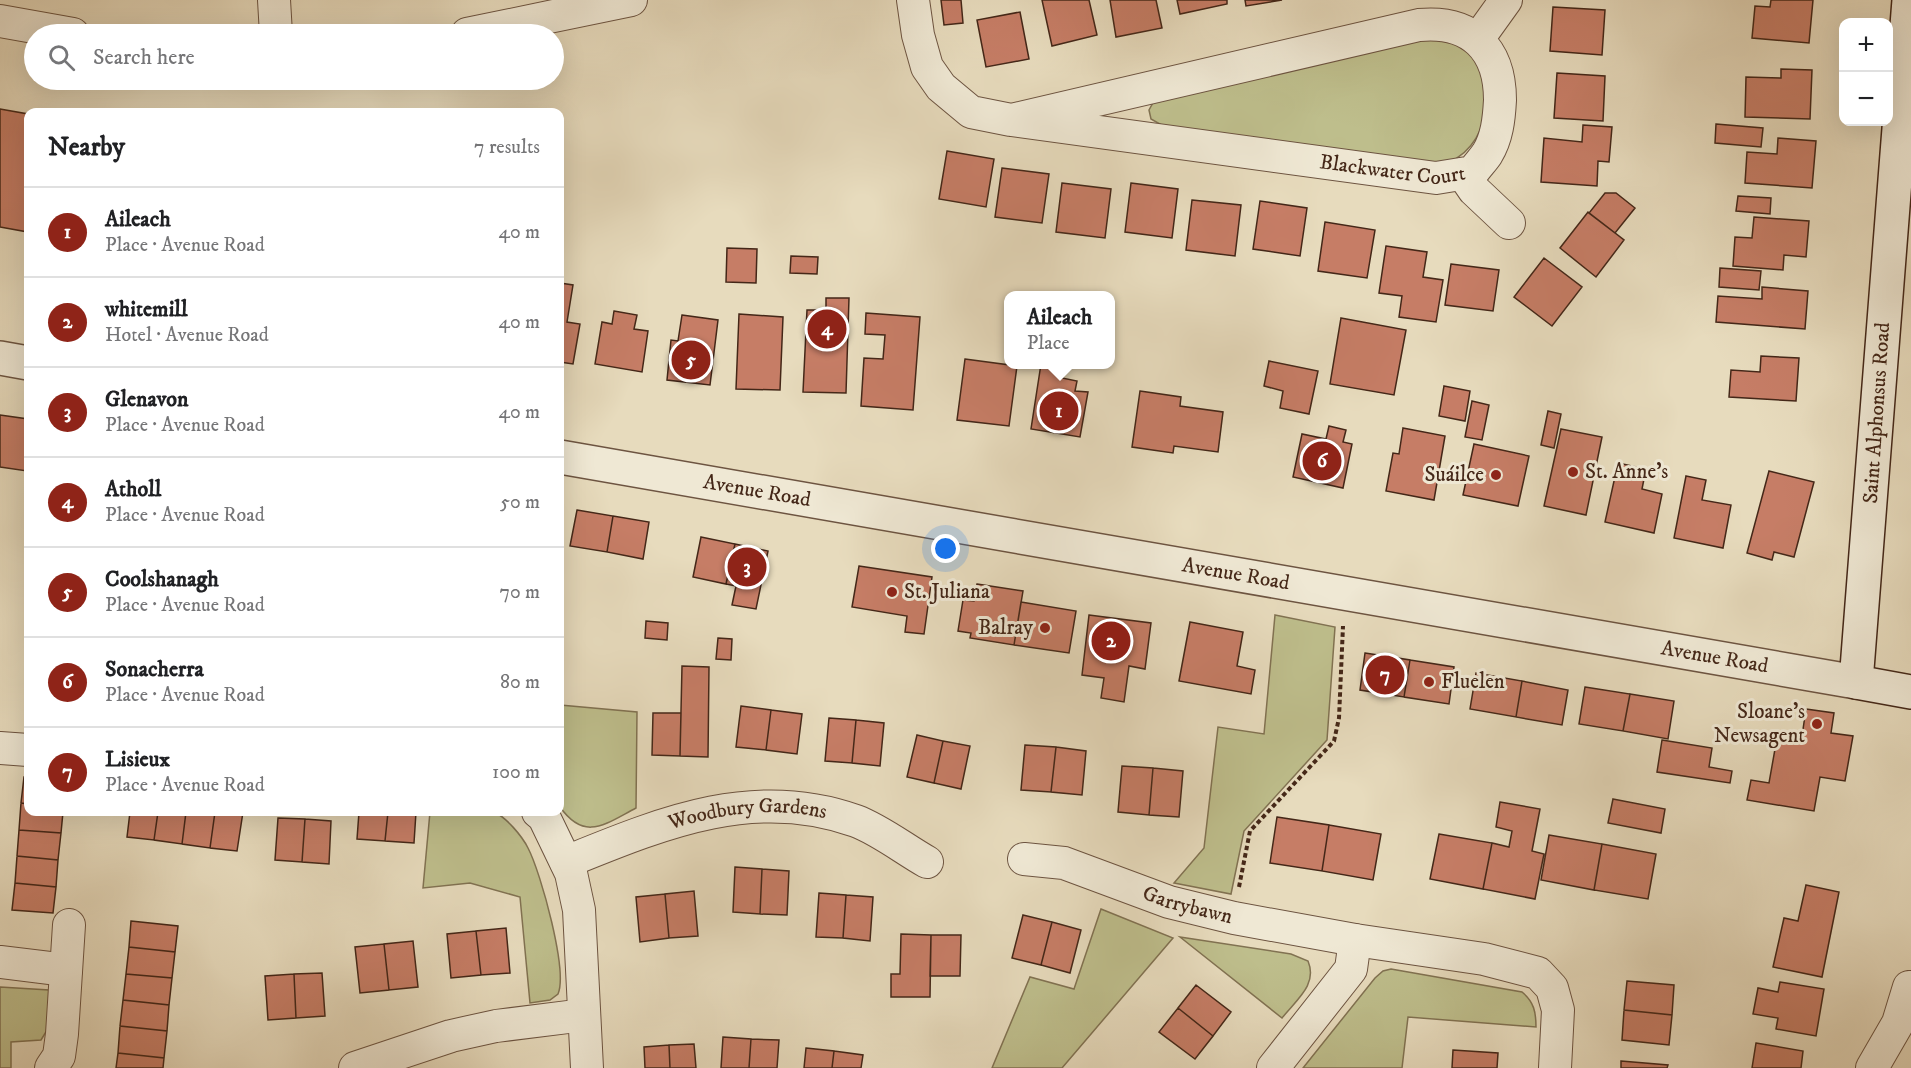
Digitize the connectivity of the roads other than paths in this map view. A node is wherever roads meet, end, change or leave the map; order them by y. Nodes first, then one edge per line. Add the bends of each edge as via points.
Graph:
1 (274, 0) edge
2 (632, 0) edge
3 (913, 0) edge
4 (1506, 0) edge
5 (1909, 0) edge
6 (0, 21) edge
7 (275, 24) edge
8 (516, 24) edge
9 (24, 25) edge
10 (1478, 39) junction
11 (1908, 61) edge
12 (1011, 120) junction
13 (1463, 174) junction
14 (1509, 223) dead end
15 (0, 358) edge
16 (24, 362) edge
17 (564, 458) edge
18 (1856, 682) junction
19 (1911, 692) edge
20 (0, 748) edge
21 (24, 750) edge
22 (543, 816) edge
23 (1024, 860) dead end
24 (566, 862) junction
25 (927, 862) dead end
26 (69, 925) dead end
27 (1355, 940) junction
28 (0, 962) edge
29 (66, 970) junction
30 (1909, 987) dead end
31 (584, 1015) junction
32 (51, 1068) edge
33 (355, 1068) edge
34 (588, 1068) edge
35 (1273, 1068) edge
36 (1555, 1068) edge
37 (1872, 1068) edge

1 - 7 street
2 - 8 street
3 - 12 street, Blackwater Court via 927,67 940,87 971,112
4 - 10 street
5 - 11 street, Saint Alphonsus Road
6 - 9 street
10 - 12 street, Blackwater Court via 1440,23 1419,26
10 - 13 street, Blackwater Court via 1498,69 1500,116 1487,154 1473,172
11 - 18 street, Saint Alphonsus Road
12 - 13 street, Blackwater Court via 1436,178
13 - 14 street
15 - 16 street
17 - 18 street, Avenue Road
18 - 19 street, Avenue Road
20 - 21 street
22 - 24 street
23 - 27 street, Garrybawn via 1064,863 1169,902 1234,918
24 - 25 street, Woodbury Gardens via 644,830 705,812 771,807 809,810 856,822
24 - 31 street via 579,910
26 - 29 street
27 - 35 street via 1351,969
27 - 36 street, Garrybawn via 1494,961 1538,973 1552,988 1558,1010
28 - 29 street
29 - 32 street via 59,1056
30 - 37 street via 1898,1023
31 - 33 street via 451,1036
31 - 34 street

